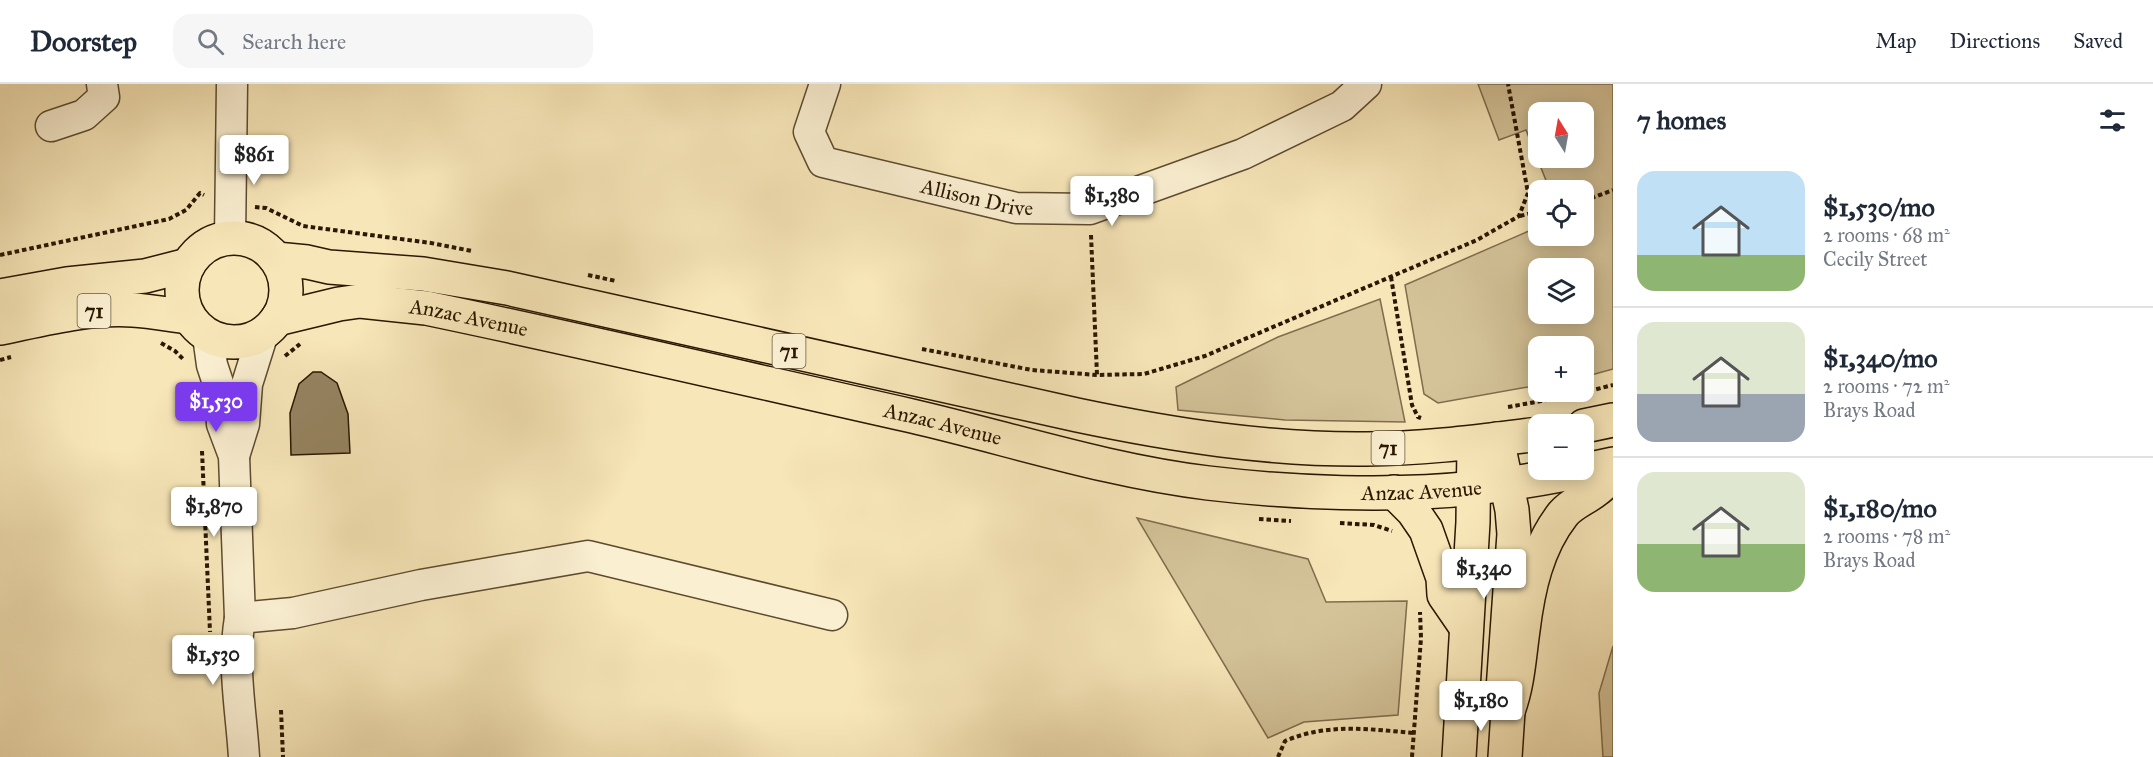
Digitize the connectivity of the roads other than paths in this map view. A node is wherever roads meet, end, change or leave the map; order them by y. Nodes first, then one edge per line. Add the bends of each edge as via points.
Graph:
1 (102, 84) edge
2 (232, 84) edge
3 (825, 84) edge
4 (1366, 84) edge
5 (51, 126) dead end
6 (230, 238) junction
7 (276, 259) junction
8 (188, 266) junction
9 (0, 296) edge
10 (198, 326) junction
11 (270, 326) junction
12 (6, 342) edge
13 (1613, 420) edge
14 (1594, 424) edge
15 (1528, 435) edge
16 (1485, 441) junction
17 (234, 456) junction
18 (1613, 464) edge
19 (1613, 474) edge
20 (1506, 484) junction
21 (1474, 488) junction
22 (1394, 492) junction
23 (832, 615) dead end
24 (240, 618) junction
25 (1466, 627) junction
26 (1508, 711) junction
27 (244, 757) edge
28 (1459, 757) edge
29 (1505, 757) edge

1 - 5 street via 104,97 84,115
2 - 6 street
3 - 4 street, Allison Drive via 809,132 823,162 1016,208 1090,209 1243,154 1342,106
6 - 7 main road, 71 via 263,247
6 - 8 main road via 213,242 198,252
7 - 11 main road via 285,278 285,299
7 - 16 main road, Anzac Avenue / 71 via 423,274 507,288 1143,429 1301,448 1367,449
8 - 9 main road, 71 via 145,276
8 - 10 main road via 181,292 184,305
10 - 11 main road, 71 via 226,342 245,341
10 - 12 main road, 71 via 135,310 113,309 69,314
10 - 17 street via 220,389 222,424
11 - 17 street via 247,384 244,424
11 - 22 main road, Anzac Avenue / 71 via 360,301 426,308 1139,471 1206,483
13 - 14 main road
15 - 16 main road, Anzac Avenue / 71
16 - 20 main road
16 - 21 main road
17 - 24 street
18 - 20 main road, Anzac Avenue / 71
19 - 26 main road via 1565,512 1547,537 1534,572 1515,690
20 - 21 main road, Anzac Avenue / 71
20 - 26 main road via 1514,534 1503,690
21 - 22 main road, Anzac Avenue / 71
21 - 25 main road
22 - 25 main road via 1426,530 1443,578 1444,595
23 - 24 street via 588,556 420,585 293,613
24 - 27 street via 236,670
25 - 28 main road
26 - 29 main road

